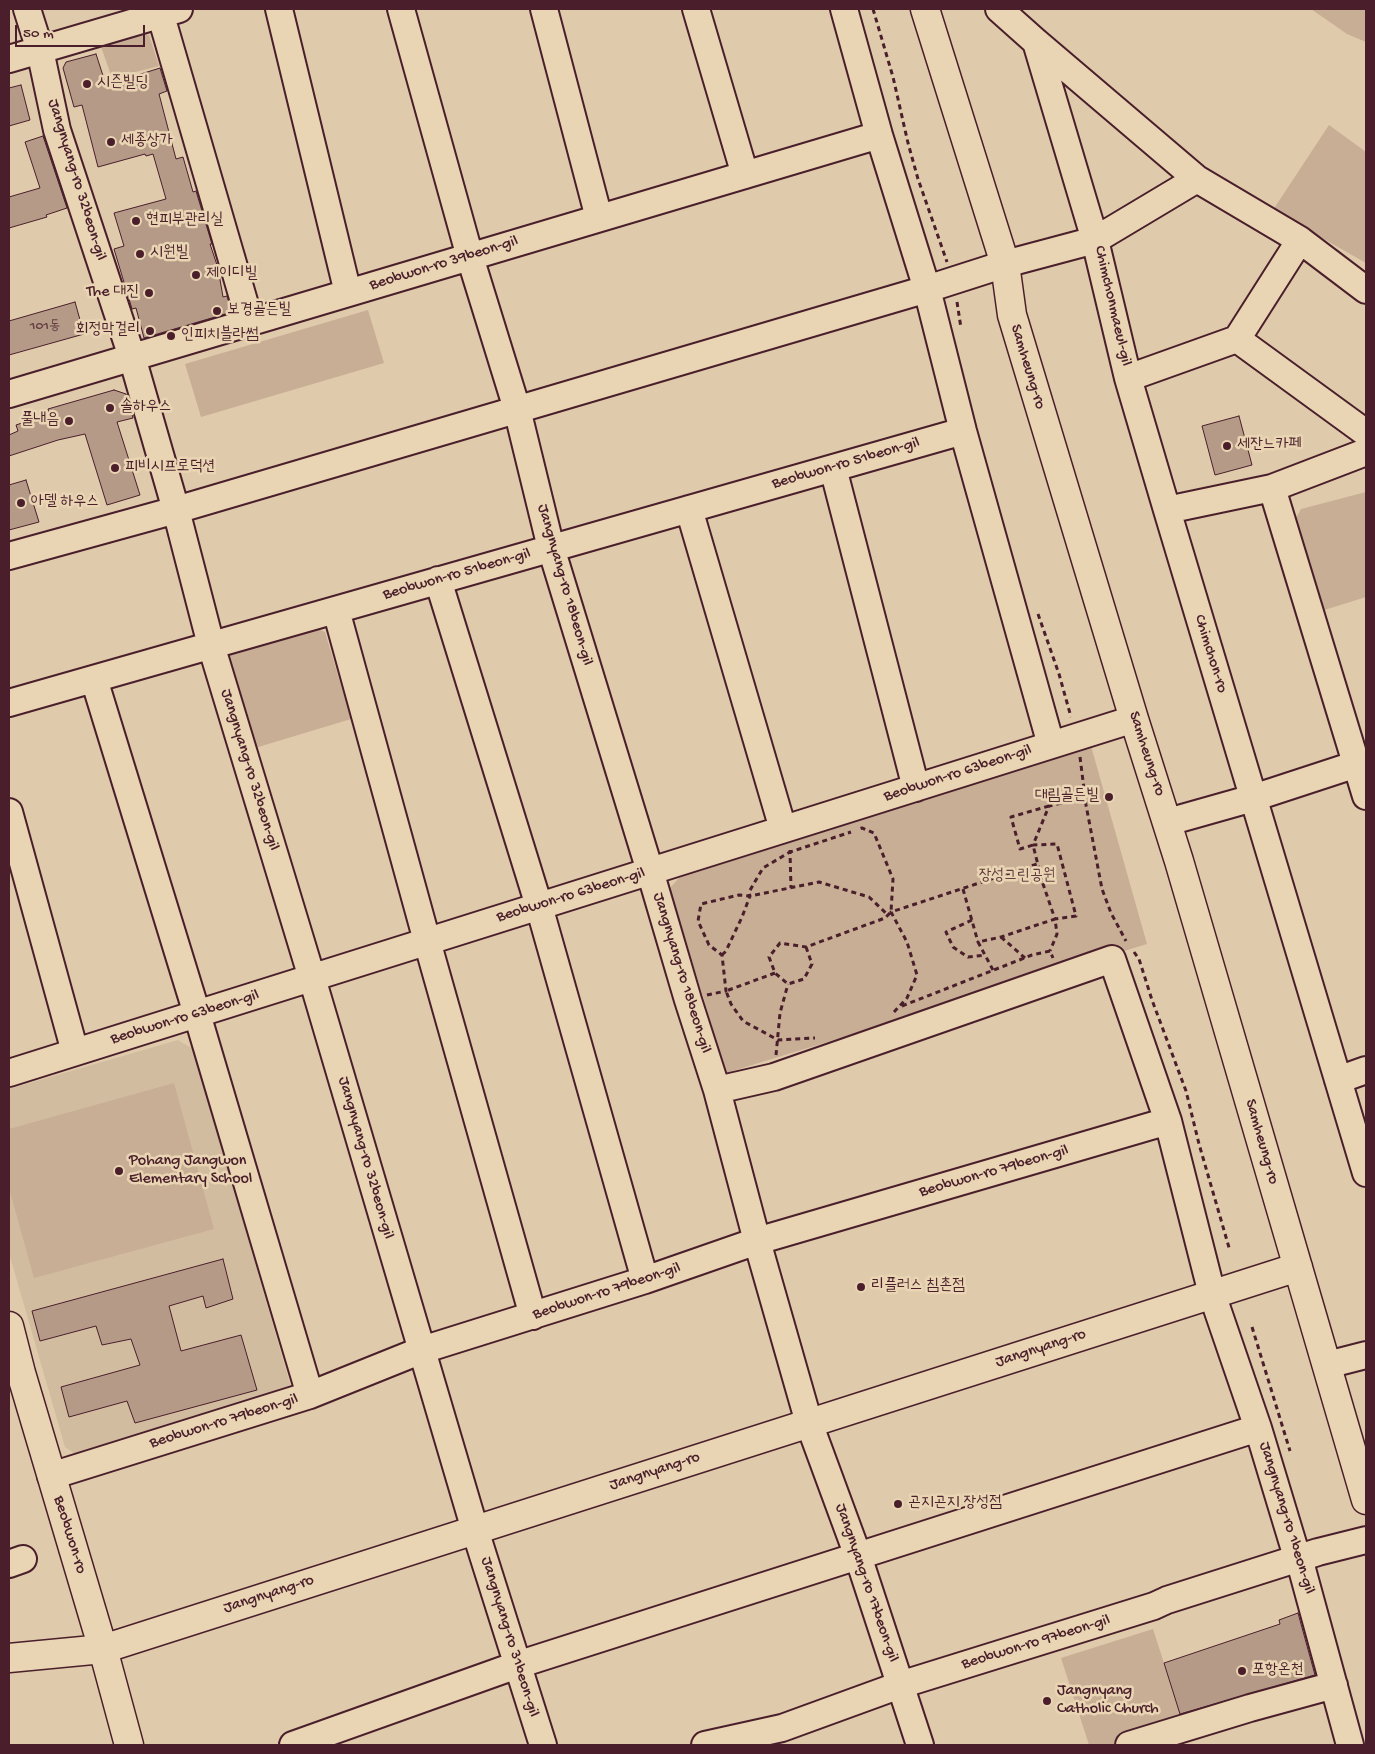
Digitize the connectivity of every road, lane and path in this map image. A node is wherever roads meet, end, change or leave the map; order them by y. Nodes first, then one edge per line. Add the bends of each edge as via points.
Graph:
1 (27, 9) edge
2 (279, 9) edge
3 (401, 9) edge
4 (544, 9) edge
5 (696, 9) edge
6 (844, 9) edge
7 (873, 9) edge
8 (925, 9) edge
9 (999, 9) edge
10 (167, 10) edge
11 (1036, 42) junction
12 (40, 50) junction
13 (9, 59) edge
14 (880, 135) junction
15 (745, 175) junction
16 (1197, 179) junction
17 (599, 218) junction
18 (1095, 240) junction
19 (1300, 240) junction
20 (470, 256) junction
21 (1005, 264) junction
22 (953, 280) junction
23 (927, 289) junction
24 (1366, 290) edge
25 (348, 293) junction
26 (250, 322) junction
27 (1238, 339) junction
28 (132, 357) junction
29 (1128, 378) junction
30 (9, 394) edge
31 (516, 409) junction
32 (963, 431) junction
33 (1366, 433) edge
34 (1366, 452) edge
35 (833, 468) junction
36 (1272, 488) junction
37 (689, 509) junction
38 (176, 510) junction
39 (1166, 510) junction
40 (551, 548) junction
41 (9, 556) edge
42 (438, 580) junction
43 (336, 610) junction
44 (211, 645) junction
45 (94, 679) junction
46 (9, 703) edge
47 (1134, 719) junction
48 (1051, 745) junction
49 (1361, 762) edge
50 (916, 788) junction
51 (1366, 796) edge
52 (1086, 797) dead end
53 (1253, 798) junction
54 (1049, 806) junction
55 (9, 812) edge
56 (1168, 822) junction
57 (786, 841) junction
58 (1033, 845) junction
59 (1037, 864) junction
60 (650, 871) junction
61 (791, 888) junction
62 (963, 889) junction
63 (750, 896) junction
64 (539, 906) junction
65 (890, 913) junction
66 (1056, 919) junction
67 (972, 920) junction
68 (1001, 937) junction
69 (427, 941) junction
70 (978, 942) junction
71 (806, 947) junction
72 (1050, 951) junction
73 (722, 955) junction
74 (986, 955) junction
75 (1024, 958) junction
76 (993, 970) junction
77 (775, 973) junction
78 (312, 978) junction
79 (1060, 978) junction
80 (788, 984) junction
81 (726, 991) junction
82 (688, 1000) junction
83 (899, 1007) junction
84 (197, 1014) junction
85 (892, 1015) dead end
86 (823, 1037) dead end
87 (778, 1040) junction
88 (75, 1052) junction
89 (1366, 1070) edge
90 (9, 1073) edge
91 (774, 1077) junction
92 (1338, 1080) junction
93 (717, 1090) junction
94 (1168, 1121) junction
95 (1366, 1173) edge
96 (757, 1241) junction
97 (1298, 1267) junction
98 (645, 1280) junction
99 (1212, 1294) junction
100 (534, 1316) junction
101 (9, 1326) edge
102 (422, 1350) junction
103 (1366, 1355) edge
104 (1327, 1365) junction
105 (15, 1375) edge
106 (310, 1395) junction
107 (809, 1422) junction
108 (1258, 1428) junction
109 (51, 1476) junction
110 (1365, 1495) edge
111 (475, 1530) junction
112 (1366, 1540) edge
113 (858, 1556) junction
114 (1299, 1558) junction
115 (103, 1648) junction
116 (9, 1658) edge
117 (517, 1665) junction
118 (900, 1685) junction
119 (1334, 1685) junction
120 (785, 1737) edge
121 (129, 1745) edge
122 (293, 1745) edge
123 (543, 1745) edge
124 (705, 1745) edge
125 (920, 1745) edge
126 (1129, 1745) edge
127 (1350, 1745) edge

1 - 12 street, Jangnyang-ro 32beon-gil
2 - 25 street
3 - 20 street, Jangnyang-ro 18beon-gil
4 - 17 street
5 - 15 street
6 - 14 street
7 - 22 path via 918,179
8 - 21 main road, Samheung-ro
9 - 11 street
10 - 12 street
10 - 26 street
11 - 16 street
11 - 18 street
12 - 13 street
12 - 28 street, Jangnyang-ro 32beon-gil via 57,130
14 - 15 street, Beobwon-ro 39beon-gil
14 - 23 street
15 - 17 street, Beobwon-ro 39beon-gil
16 - 18 street, Chimchonmaeul-gil
16 - 19 street
17 - 20 street, Beobwon-ro 39beon-gil
18 - 21 street
18 - 29 street, Chimchonmaeul-gil
19 - 24 street
19 - 27 street
20 - 25 street, Beobwon-ro 39beon-gil
20 - 31 street, Jangnyang-ro 18beon-gil
21 - 22 street
21 - 47 main road, Samheung-ro via 1012,316
22 - 23 street
23 - 31 street
23 - 32 street
25 - 26 street, Beobwon-ro 39beon-gil
26 - 28 street, Beobwon-ro 39beon-gil
27 - 29 street, Chimchonmaeul-gil
27 - 33 street
28 - 30 street, Beobwon-ro 39beon-gil
28 - 38 street, Jangnyang-ro 32beon-gil
29 - 39 street, Chimchon-ro
31 - 38 street
31 - 40 street, Jangnyang-ro 18beon-gil
32 - 35 street, Beobwon-ro 51beon-gil
32 - 48 street
34 - 36 street
35 - 37 street, Beobwon-ro 51beon-gil
35 - 50 street
36 - 39 street
36 - 49 street
37 - 40 street, Beobwon-ro 51beon-gil
37 - 57 street
38 - 41 street
38 - 44 street, Jangnyang-ro 32beon-gil
39 - 53 street, Chimchon-ro
40 - 42 street, Beobwon-ro 51beon-gil
40 - 60 street, Jangnyang-ro 18beon-gil
42 - 43 street, Beobwon-ro 51beon-gil
42 - 64 street
43 - 44 street, Beobwon-ro 51beon-gil
43 - 69 street
44 - 45 street, Beobwon-ro 51beon-gil
44 - 78 street, Jangnyang-ro 32beon-gil
45 - 46 street, Beobwon-ro 51beon-gil
45 - 84 street
47 - 48 street, Beobwon-ro 63beon-gil
47 - 56 main road, Samheung-ro
48 - 50 street, Beobwon-ro 63beon-gil
49 - 51 street
49 - 53 street
50 - 57 street, Beobwon-ro 63beon-gil
52 - 54 path
53 - 56 street
53 - 92 street, Chimchon-ro
54 - 58 path
54 - 58 path via 1011,817 1020,850
55 - 88 street
56 - 97 main road, Samheung-ro
57 - 60 street, Beobwon-ro 63beon-gil
57 - 61 path
57 - 63 path via 763,868 749,892
57 - 65 path via 838,838 862,828 874,833 894,879
58 - 59 path
58 - 66 path via 1057,844 1076,916
59 - 62 path
59 - 66 path
60 - 64 street, Beobwon-ro 63beon-gil
60 - 82 street, Jangnyang-ro 18beon-gil
61 - 63 path
61 - 65 path via 819,882 869,896
62 - 65 path
62 - 67 path
63 - 73 path
63 - 73 path via 739,895 701,904 698,921 709,945
64 - 69 street, Beobwon-ro 63beon-gil
64 - 98 street
65 - 71 path via 885,918
65 - 83 path via 907,942 917,975 907,998
66 - 68 path
66 - 72 path via 1057,934
67 - 70 path
67 - 74 path via 946,932 953,947 968,957
68 - 70 path
68 - 75 path
69 - 78 street, Beobwon-ro 63beon-gil
69 - 100 street
70 - 74 path
71 - 77 path via 780,943 769,957
71 - 80 path via 812,964 804,979
72 - 75 path
72 - 79 path
73 - 81 path
74 - 76 path
75 - 76 path
76 - 83 path
77 - 80 path
77 - 81 path
78 - 84 street, Beobwon-ro 63beon-gil
78 - 102 street, Jangnyang-ro 32beon-gil
79 - 91 street
79 - 94 street, Jangnyang-ro 1beon-gil via 1112,960
80 - 87 path via 780,1013
81 - 82 path
81 - 87 path via 743,1021
82 - 93 street, Jangnyang-ro 18beon-gil
83 - 85 path
84 - 88 street, Beobwon-ro 63beon-gil
84 - 106 street
86 - 87 path
87 - 91 path
88 - 90 street, Beobwon-ro 63beon-gil
89 - 92 street
91 - 93 street
92 - 95 street, Chimchon-ro
93 - 96 street, Jangnyang-ro 18beon-gil
94 - 96 street, Beobwon-ro 79beon-gil
94 - 99 street, Jangnyang-ro 1beon-gil
96 - 98 street, Beobwon-ro 79beon-gil
96 - 107 street, Jangnyang-ro 18beon-gil
97 - 99 main road, Jangnyang-ro
97 - 104 main road, Samheung-ro
98 - 100 street, Beobwon-ro 79beon-gil
99 - 107 main road, Jangnyang-ro
99 - 108 street, Jangnyang-ro 1beon-gil
100 - 102 street, Beobwon-ro 79beon-gil
101 - 105 main road, Beobwon-ro
102 - 106 street, Beobwon-ro 79beon-gil
102 - 111 street, Jangnyang-ro 32beon-gil
103 - 104 street
104 - 110 main road, Samheung-ro
105 - 109 main road, Beobwon-ro
106 - 109 street, Beobwon-ro 79beon-gil
107 - 111 main road, Jangnyang-ro
107 - 113 street, Jangnyang-ro 17beon-gil
108 - 113 street
108 - 114 street, Jangnyang-ro 1beon-gil
109 - 115 main road, Beobwon-ro
111 - 115 main road, Jangnyang-ro
111 - 117 street, Jangnyang-ro 31beon-gil
112 - 114 street, Beobwon-ro 97beon-gil
113 - 117 street
113 - 118 street, Jangnyang-ro 17beon-gil
114 - 118 street, Beobwon-ro 97beon-gil
114 - 119 street, Jangnyang-ro 1beon-gil
115 - 116 main road, Jangnyang-ro
115 - 121 main road, Beobwon-ro
117 - 122 street
117 - 123 street, Jangnyang-ro 31beon-gil
118 - 120 street, Beobwon-ro 97beon-gil
118 - 125 street, Jangnyang-ro 17beon-gil
119 - 126 street
119 - 127 street, Jangnyang-ro 1beon-gil
120 - 124 street, Beobwon-ro 97beon-gil

